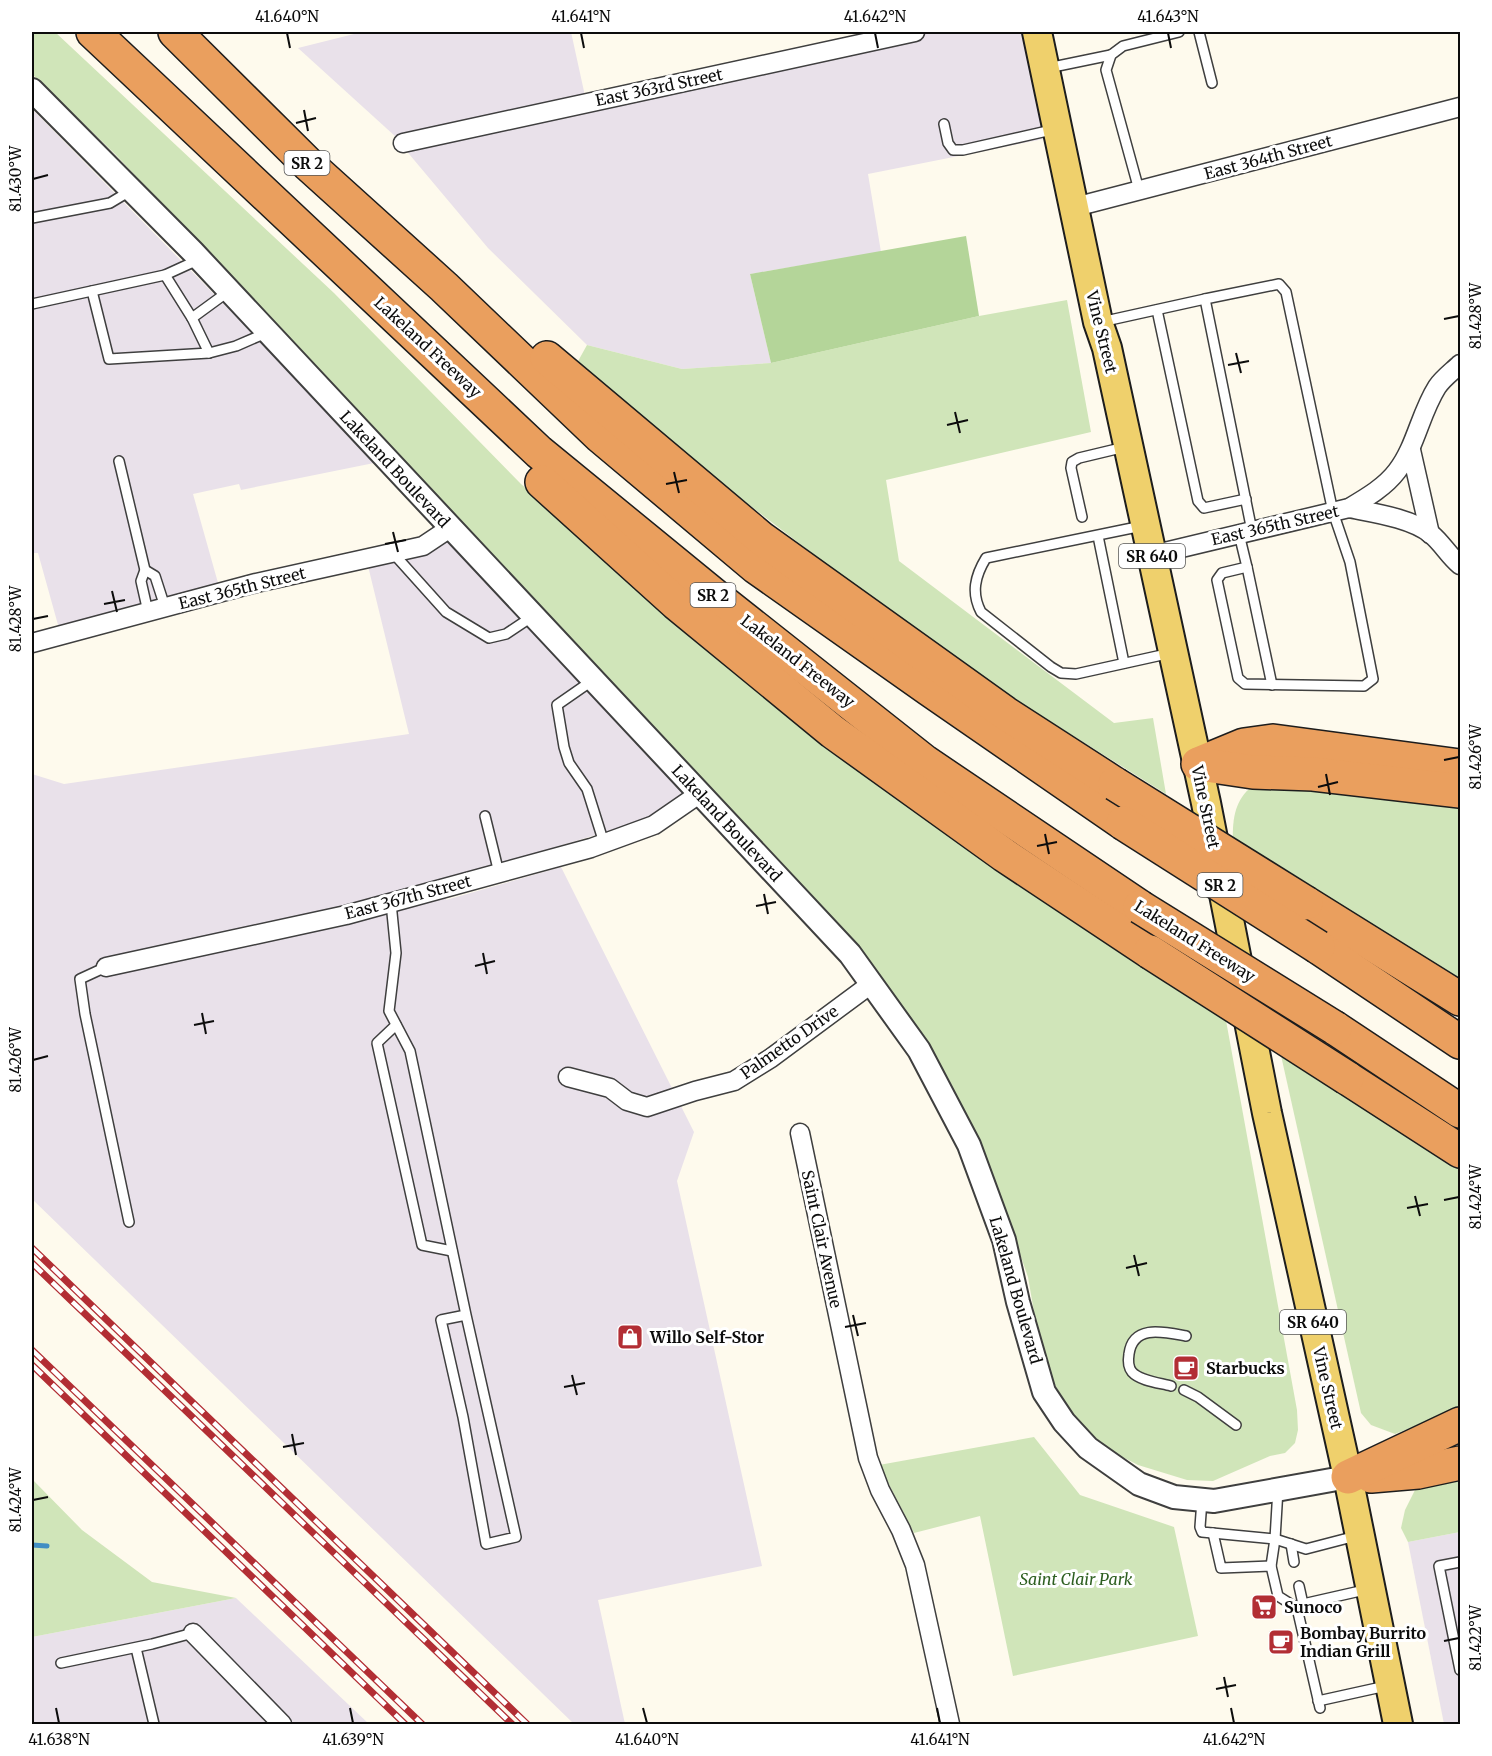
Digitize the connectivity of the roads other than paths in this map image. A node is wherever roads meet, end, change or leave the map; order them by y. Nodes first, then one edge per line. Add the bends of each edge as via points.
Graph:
1 (93, 32) edge
2 (175, 32) edge
3 (915, 32) edge
4 (1037, 32) edge
5 (1179, 32) edge
6 (1199, 32) edge
7 (1111, 55) junction
8 (1045, 68) junction
9 (1212, 83) dead end
10 (32, 90) edge
11 (1461, 106) edge
12 (944, 124) dead end
13 (1058, 129) junction
14 (403, 143) dead end
15 (132, 189) junction
16 (1138, 190) junction
17 (1074, 207) junction
18 (32, 218) edge
19 (317, 243) junction
20 (200, 259) junction
21 (165, 275) junction
22 (444, 287) junction
23 (92, 291) junction
24 (229, 291) junction
25 (1204, 299) junction
26 (32, 303) edge
27 (1157, 310) junction
28 (192, 318) junction
29 (1098, 322) junction
30 (267, 332) junction
31 (209, 352) junction
32 (1461, 364) edge
33 (1127, 446) junction
34 (1411, 450) junction
35 (119, 461) dead end
36 (1246, 499) junction
37 (1341, 510) junction
38 (1082, 517) dead end
39 (1145, 526) junction
40 (450, 528) junction
41 (1246, 532) junction
42 (1430, 534) junction
43 (1098, 536) junction
44 (393, 553) junction
45 (1152, 555) junction
46 (1461, 566) edge
47 (1247, 567) junction
48 (146, 570) junction
49 (157, 610) junction
50 (533, 616) junction
51 (32, 644) edge
52 (1173, 652) junction
53 (1124, 663) junction
54 (593, 680) junction
55 (1272, 685) junction
56 (1198, 764) junction
57 (1461, 766) edge
58 (1461, 791) edge
59 (699, 794) junction
60 (484, 816) dead end
61 (604, 843) junction
62 (499, 873) junction
63 (391, 903) junction
64 (105, 967) joint
65 (871, 984) junction
66 (1461, 999) edge
67 (396, 1025) junction
68 (1461, 1042) edge
69 (568, 1077) dead end
70 (1461, 1111) edge
71 (800, 1133) dead end
72 (1461, 1151) edge
73 (129, 1222) dead end
74 (452, 1251) junction
75 (466, 1315) junction
76 (1186, 1336) dead end
77 (1171, 1386) dead end
78 (1184, 1390) dead end
79 (1461, 1424) edge
80 (1236, 1425) dead end
81 (1461, 1463) edge
82 (1348, 1478) junction
83 (1278, 1489) junction
84 (1202, 1500) junction
85 (1213, 1533) junction
86 (1360, 1535) junction
87 (1275, 1539) junction
88 (1291, 1544) junction
89 (1294, 1562) dead end
90 (1461, 1562) edge
91 (1271, 1566) junction
92 (1299, 1586) dead end
93 (1371, 1589) junction
94 (1300, 1606) junction
95 (193, 1633) joint
96 (136, 1648) junction
97 (61, 1663) dead end
98 (1461, 1670) edge
99 (1390, 1686) junction
100 (154, 1725) edge
101 (282, 1725) edge
102 (950, 1725) edge
103 (1398, 1725) edge

1 - 19 highway, Lakeland Freeway / SR 2
2 - 22 highway, SR 2 via 309,165
3 - 14 street, East 363rd Street
4 - 8 main road, Vine Street / SR 640
5 - 7 lane via 1123,46
6 - 9 lane
7 - 8 lane
7 - 16 lane via 1106,70
8 - 13 main road, Vine Street / SR 640
10 - 15 street, Lakeland Boulevard
11 - 16 street, East 364th Street
12 - 13 lane via 953,150
13 - 17 main road, Vine Street / SR 640
15 - 18 lane via 110,203
15 - 20 street, Lakeland Boulevard
16 - 17 street, East 364th Street
17 - 29 main road, Vine Street / SR 640
19 - 70 highway, Lakeland Freeway / SR 2, bridge via 539,452 925,762 1140,907
19 - 72 highway, bridge via 399,343 535,475 676,603 833,732 1004,855
20 - 21 lane
20 - 24 street, Lakeland Boulevard
21 - 23 lane
21 - 28 lane
22 - 66 highway, bridge via 554,362 762,539 1005,713
22 - 68 highway, SR 2, bridge via 600,436 756,567 1123,823
23 - 26 lane
23 - 31 lane via 109,359
24 - 28 lane
24 - 30 street, Lakeland Boulevard
25 - 27 lane
25 - 36 lane
25 - 37 lane via 1279,284 1286,292
27 - 29 lane
27 - 36 lane via 1198,501 1204,508
28 - 31 lane
29 - 33 main road, Vine Street / SR 640
30 - 31 lane via 236,346
30 - 40 street, Lakeland Boulevard
32 - 34 street, East 365th Street via 1438,385
33 - 38 lane via 1072,462
33 - 39 main road, Vine Street / SR 640
34 - 37 street, East 365th Street via 1396,473 1374,493
34 - 42 street
35 - 48 lane
36 - 41 lane
37 - 41 street, East 365th Street
37 - 42 street via 1401,520
37 - 55 lane via 1373,680 1364,686
39 - 43 lane
39 - 45 main road, Vine Street / SR 640
40 - 44 street, East 365th Street via 423,546
40 - 50 street, Lakeland Boulevard
41 - 45 street, East 365th Street
41 - 47 lane
42 - 46 street
43 - 53 lane
43 - 53 lane via 986,558 974,587 976,602 981,612 1061,674
44 - 49 street, East 365th Street via 256,583
44 - 50 lane via 446,612 489,638 506,634
45 - 52 main road, Vine Street / SR 640
47 - 55 lane
47 - 55 lane via 1222,573 1217,580 1238,678 1245,684
48 - 49 lane via 155,576
48 - 49 lane via 141,581
49 - 51 street, East 365th Street
50 - 54 street, Lakeland Boulevard
52 - 53 lane
52 - 56 main road, Vine Street / SR 640
54 - 59 street, Lakeland Boulevard
54 - 61 lane via 557,705 569,763 587,789
56 - 57 highway via 1244,745 1273,741
56 - 58 highway
56 - 82 main road, Vine Street / SR 640 via 1271,1134
59 - 61 street, East 367th Street via 654,825
59 - 65 street, Lakeland Boulevard via 850,954
60 - 62 lane
61 - 62 street, East 367th Street
62 - 63 street, East 367th Street
63 - 64 street, East 367th Street
63 - 67 lane via 396,953 388,1011
64 - 73 lane via 80,979
65 - 69 street, Palmetto Drive via 734,1081 647,1107 627,1101 610,1088
65 - 84 street, Lakeland Boulevard via 919,1050 969,1145 1004,1240 1044,1392 1064,1422 1111,1466 1139,1484 1174,1497
67 - 74 lane via 410,1051
67 - 74 lane via 377,1043 422,1245
71 - 102 street, Saint Clair Avenue via 868,1458 915,1565
74 - 75 lane
75 - 75 lane via 516,1537 486,1544 441,1320
76 - 77 lane via 1149,1332 1132,1342 1128,1363 1131,1371
78 - 80 lane
79 - 82 highway
81 - 82 highway via 1418,1472
82 - 83 street, Lakeland Boulevard
82 - 86 main road, Vine Street / SR 640
83 - 84 street, Lakeland Boulevard
83 - 87 lane
84 - 85 lane via 1200,1527 1202,1532
85 - 87 lane
85 - 91 lane via 1221,1568
86 - 88 lane via 1306,1549
86 - 93 main road, Vine Street / SR 640
87 - 88 lane
87 - 91 lane
88 - 89 lane
90 - 98 lane via 1439,1566
91 - 94 lane via 1278,1596
92 - 94 lane
93 - 94 lane
93 - 99 main road, Vine Street / SR 640
94 - 99 lane via 1319,1704
95 - 96 lane
95 - 101 street
96 - 97 lane
96 - 100 lane
99 - 103 main road, Vine Street / SR 640

